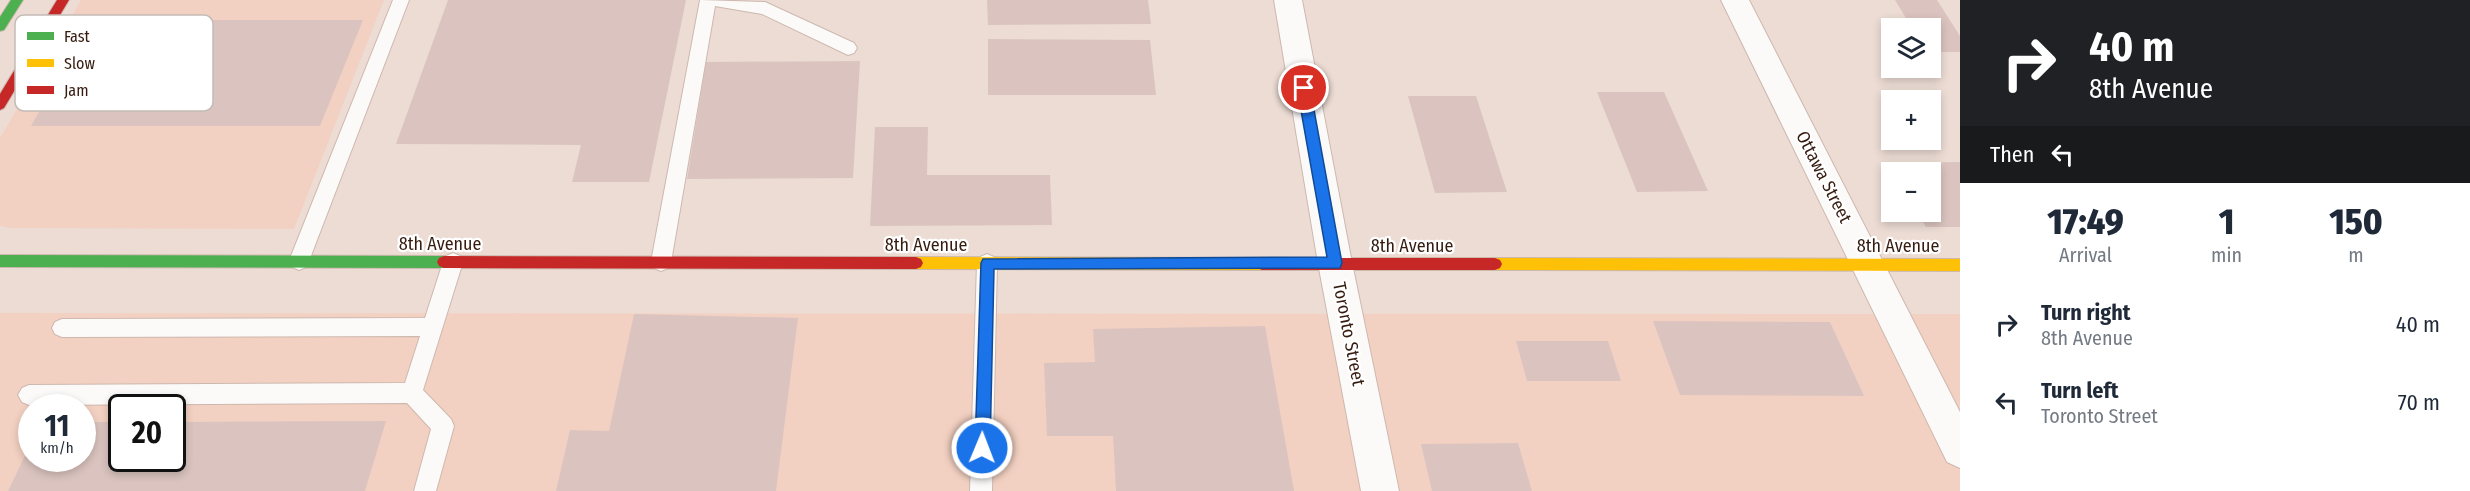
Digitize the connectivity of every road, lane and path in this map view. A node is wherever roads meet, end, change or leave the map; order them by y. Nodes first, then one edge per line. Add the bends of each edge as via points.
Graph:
1 (17, 0) edge
2 (63, 0) edge
3 (401, 0) edge
4 (708, 0) edge
5 (716, 0) edge
6 (1288, 0) edge
7 (1735, 0) edge
8 (54, 15) edge
9 (0, 27) edge
10 (848, 48) dead end
11 (15, 80) edge
12 (0, 105) edge
13 (0, 261) edge
14 (299, 261) junction
15 (453, 262) junction
16 (661, 262) junction
17 (987, 263) junction
18 (1335, 263) junction
19 (1868, 264) junction
20 (1960, 264) edge
21 (433, 327) junction
22 (62, 328) dead end
23 (412, 393) junction
24 (96, 395) edge
25 (1960, 450) edge
26 (425, 491) edge
27 (981, 491) edge
28 (1380, 491) edge

1 - 9 street
2 - 8 street
3 - 14 lane
4 - 16 lane
5 - 10 lane via 765,8
6 - 18 street, Toronto Street
7 - 19 street, Ottawa Street
11 - 12 street
13 - 14 street, 8th Avenue
14 - 15 street, 8th Avenue
15 - 16 street, 8th Avenue
15 - 21 lane
16 - 17 street, 8th Avenue
17 - 18 street, 8th Avenue
17 - 27 lane
18 - 19 street, 8th Avenue
18 - 28 street, Toronto Street
19 - 20 street, 8th Avenue
19 - 25 street, Ottawa Street
21 - 22 lane
21 - 23 lane
23 - 24 lane
23 - 26 lane via 443,426

